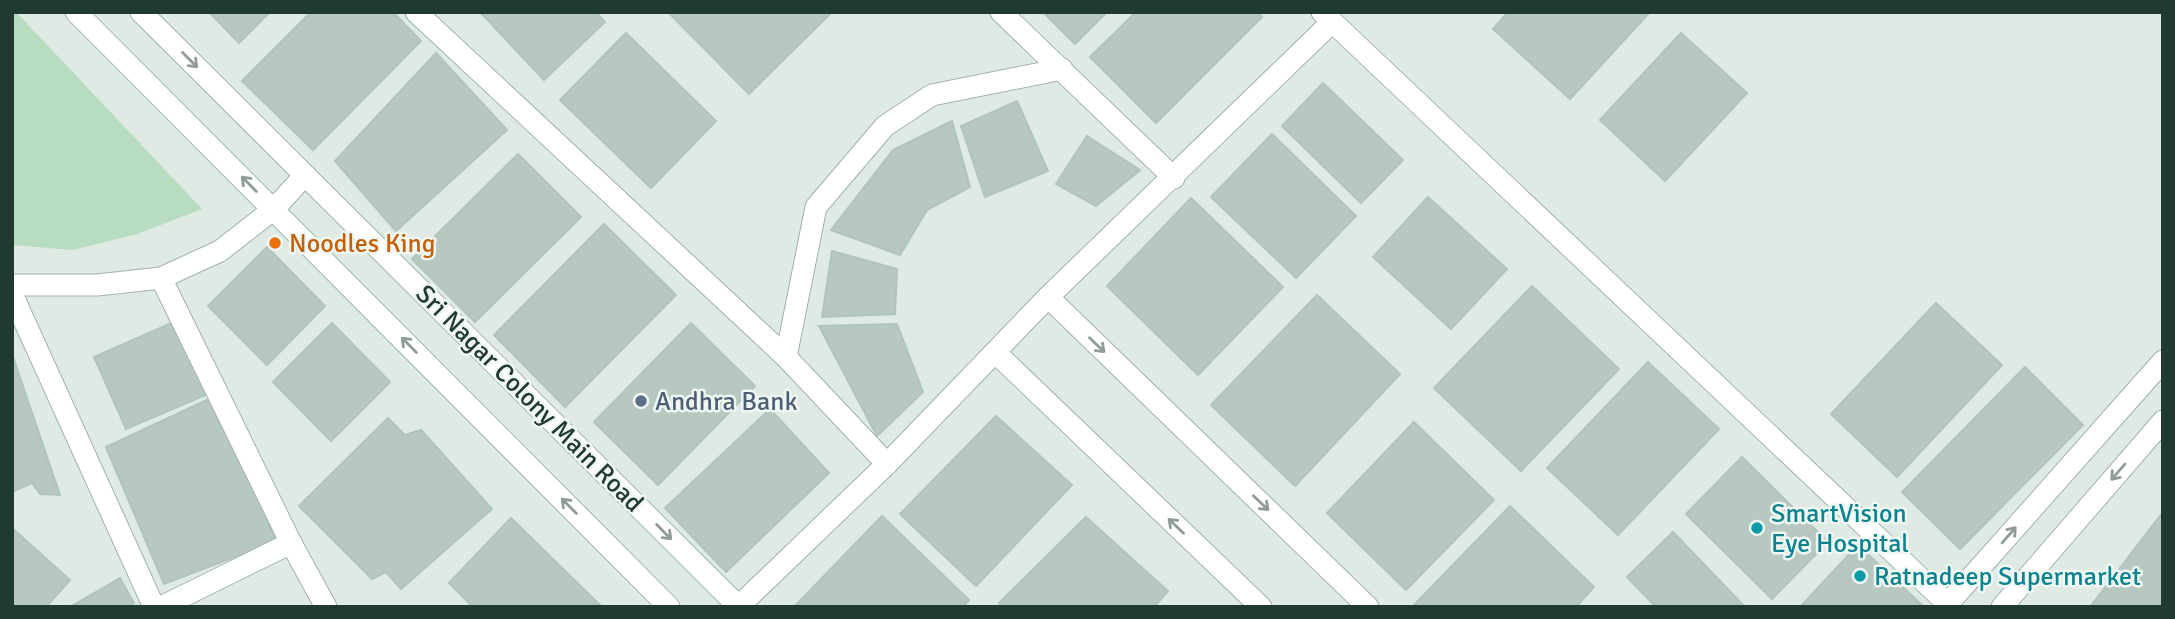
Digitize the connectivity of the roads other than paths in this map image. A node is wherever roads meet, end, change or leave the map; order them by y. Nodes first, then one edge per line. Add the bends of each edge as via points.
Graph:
1 (76, 12) edge
2 (141, 12) edge
3 (416, 12) edge
4 (1001, 12) edge
5 (1327, 17) edge
6 (1062, 69) junction
7 (305, 175) junction
8 (1174, 178) junction
9 (274, 209) junction
10 (162, 278) junction
11 (12, 285) edge
12 (12, 294) edge
13 (1048, 297) junction
14 (996, 353) junction
15 (786, 358) junction
16 (2163, 361) edge
17 (2163, 421) edge
18 (887, 464) junction
19 (291, 543) junction
20 (739, 606) edge
21 (1948, 606) edge
22 (154, 607) edge
23 (161, 607) edge
24 (326, 607) edge
25 (669, 607) edge
26 (1261, 607) edge
27 (1368, 607) edge
28 (2002, 607) edge

9 -> 1 street, Sri Nagar Colony Main Road
2 -> 7 street, Sri Nagar Colony Main Road
3 - 15 street
4 - 6 street
5 - 8 street
5 - 21 street
6 - 8 street
6 - 15 street via 932,95 885,126 816,207
7 - 9 street
7 -> 20 street, Sri Nagar Colony Main Road
8 - 13 street
9 - 10 street via 219,251
25 -> 9 street, Sri Nagar Colony Main Road
10 - 11 street via 97,285
10 - 19 street
12 - 22 street
13 - 14 street
13 -> 27 street
14 - 18 street
26 -> 14 street
15 - 18 street
21 -> 16 street
17 -> 28 street
18 - 20 street
19 - 23 street
19 - 24 street

